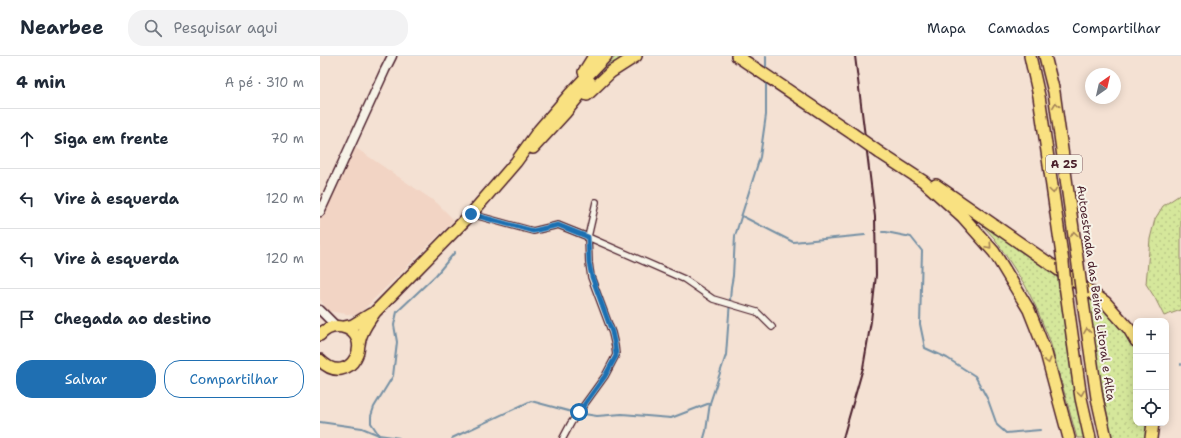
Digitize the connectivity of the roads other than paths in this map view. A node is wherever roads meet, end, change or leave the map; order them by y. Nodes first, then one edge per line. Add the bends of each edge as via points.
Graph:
1 (392, 56) edge
2 (594, 56) edge
3 (606, 56) edge
4 (613, 56) edge
5 (636, 56) edge
6 (737, 56) edge
7 (750, 56) edge
8 (1030, 56) edge
9 (1045, 56) edge
10 (570, 94) junction
11 (565, 113) junction
12 (880, 149) junction
13 (516, 162) junction
14 (596, 202) dead end
15 (320, 212) edge
16 (471, 214) junction
17 (588, 237) junction
18 (320, 310) edge
19 (375, 312) junction
20 (340, 327) junction
21 (772, 327) dead end
22 (320, 334) edge
23 (1133, 336) edge
24 (359, 345) junction
25 (320, 360) edge
26 (325, 369) edge
27 (1153, 426) edge
28 (563, 438) edge
29 (1069, 438) edge
30 (1090, 438) edge
31 (1106, 438) edge
32 (1151, 438) edge

1 - 15 main road
2 - 10 highway
3 - 10 highway
4 - 11 highway
5 - 11 highway via 611,72
6 - 12 highway, bridge
7 - 12 highway
8 -> 30 highway, A 25, bridge via 1039,96 1065,285
31 -> 9 highway, Autoestrada das Beiras Litoral e Alta / A 25, bridge via 1097,398 1054,92
10 - 13 highway
11 - 13 highway via 532,149
12 - 23 highway via 1105,302
12 -> 29 highway via 923,181 963,217 994,252 1029,310 1046,353
13 - 16 highway
14 - 17 street
16 - 17 street via 533,231 558,225
16 - 19 highway
17 - 21 street via 684,279 713,299 757,312
17 - 28 street via 592,277 612,332 616,356
18 - 20 main road
19 - 20 highway via 353,325
19 - 24 highway via 367,323
20 - 22 highway via 330,327
20 - 24 highway via 354,334
24 - 26 highway via 357,357 348,366
25 - 26 highway
27 - 32 highway

